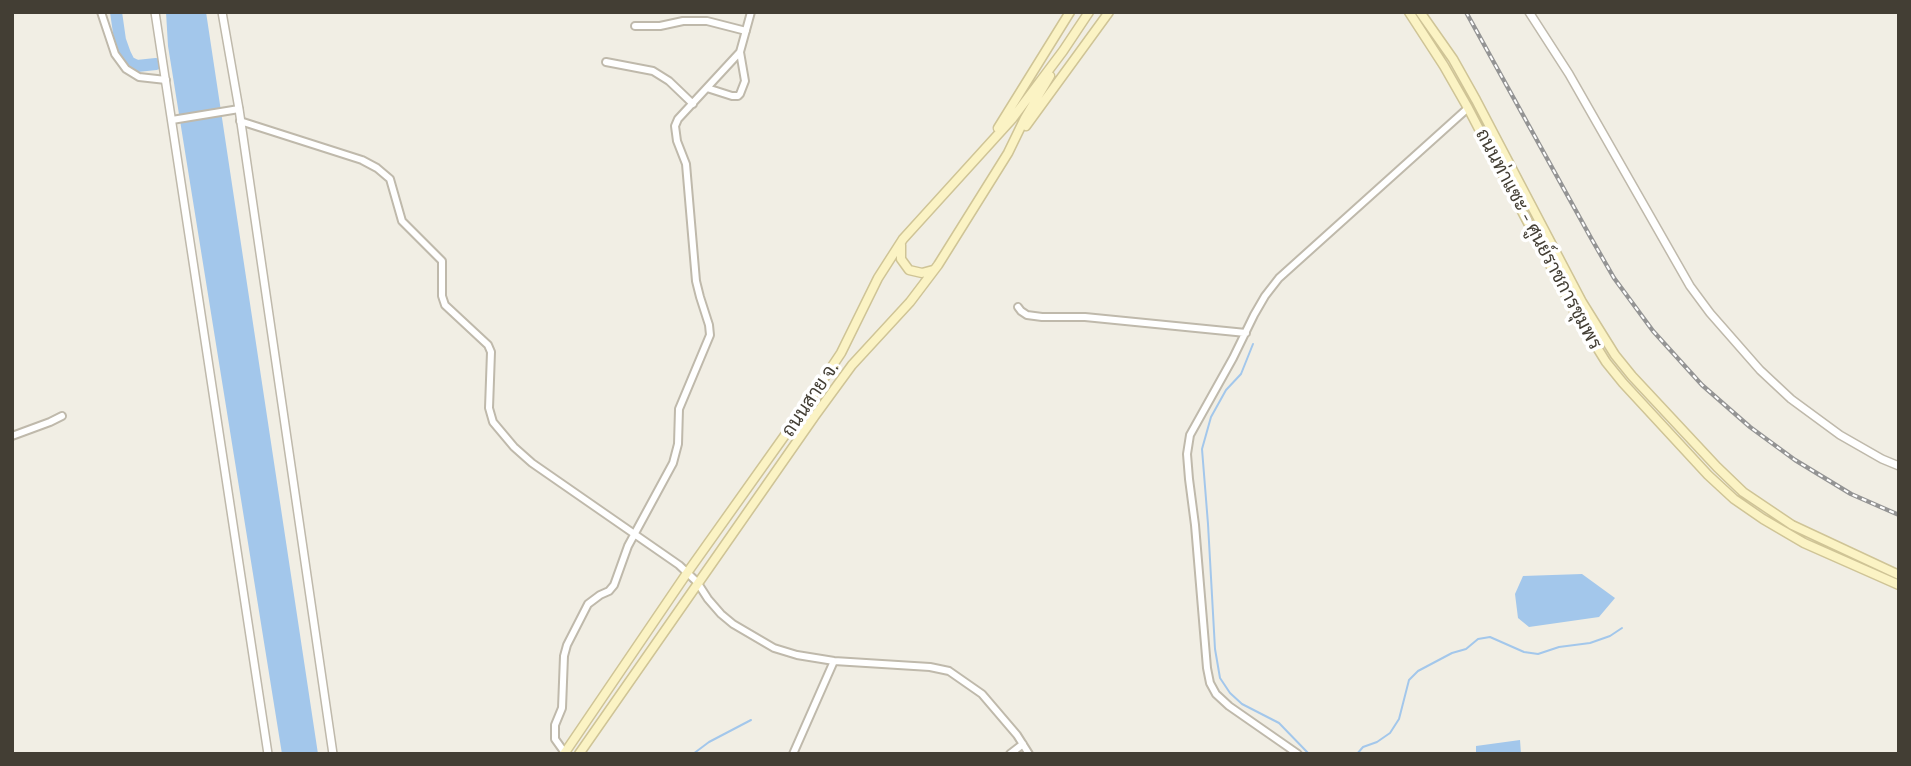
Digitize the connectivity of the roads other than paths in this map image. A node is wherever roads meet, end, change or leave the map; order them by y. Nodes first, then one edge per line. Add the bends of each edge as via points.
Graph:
1 (101, 12) edge
2 (155, 12) edge
3 (222, 12) edge
4 (751, 12) edge
5 (1070, 12) edge
6 (1089, 12) edge
7 (1109, 12) edge
8 (1409, 12) edge
9 (1420, 12) edge
10 (1529, 12) edge
11 (635, 26) dead end
12 (746, 32) junction
13 (1063, 51) junction
14 (740, 52) junction
15 (606, 62) dead end
16 (166, 80) junction
17 (708, 88) junction
18 (1476, 100) junction
19 (693, 104) junction
20 (1468, 108) junction
21 (239, 109) junction
22 (172, 120) junction
23 (240, 121) junction
24 (989, 142) junction
25 (1008, 153) junction
26 (903, 239) junction
27 (938, 265) junction
28 (1018, 307) dead end
29 (1246, 333) junction
30 (62, 416) dead end
31 (12, 436) edge
32 (1899, 466) edge
33 (634, 534) junction
34 (687, 573) junction
35 (1899, 575) edge
36 (697, 582) junction
37 (1899, 585) edge
38 (834, 660) junction
39 (1023, 744) junction
40 (565, 753) edge
41 (268, 754) edge
42 (333, 754) edge
43 (579, 754) edge
44 (793, 754) edge
45 (1010, 754) edge
46 (1029, 754) edge
47 (1298, 754) edge

1 - 16 street via 115,54 126,69 139,77
2 - 16 street
3 - 21 street
4 - 12 street
5 - 24 main road
6 - 13 main road, ถนนสาย จ.
7 - 25 main road
8 - 20 main road, ถนนท่าแซะ - ศูนย์ราชการชุมพร
9 - 18 main road, ถนนท่าแซะ - ศูนย์ราชการชุมพร
10 - 32 street via 1710,313 1791,399 1840,435
11 - 12 street via 707,22
12 - 14 street
13 - 24 main road, ถนนสาย จ.
13 - 25 main road, ถนนสาย จ.
14 - 17 street
14 - 17 street via 745,81 740,94
15 - 19 street via 653,71
16 - 22 street
17 - 19 street
18 - 20 main road
18 - 35 main road, ถนนท่าแซะ - ศูนย์ราชการชุมพร via 1582,302 1632,376 1717,467 1772,513
19 - 33 street via 674,130 686,164 696,281 710,335 679,408 673,463
20 - 29 street via 1279,278
20 - 37 main road, ถนนท่าแซะ - ศูนย์ราชการชุมพร via 1573,309 1623,383 1734,499 1804,542
21 - 22 street
21 - 23 street
22 - 41 street
23 - 33 street via 362,160 390,179 402,221 442,261 445,305 491,352 489,408 493,422 532,463
23 - 42 street
24 - 26 main road, ถนนสาย จ.
25 - 27 main road, ถนนสาย จ.
26 - 27 main road via 899,253 909,270 922,274
26 - 34 main road, ถนนสาย จ. via 841,353
27 - 36 main road, ถนนสาย จ. via 846,373
28 - 29 street via 1027,315 1042,317
29 - 47 street via 1193,428 1187,454 1207,668 1216,694
30 - 31 street
33 - 34 street
33 - 40 street via 614,585 588,604 567,645 563,702 555,725 555,739
34 - 36 street
34 - 40 main road, ถนนสาย จ.
36 - 38 street via 721,614 774,648
36 - 43 main road, ถนนสาย จ.
38 - 39 street via 949,671 982,694
38 - 44 street
39 - 45 street
39 - 46 street

